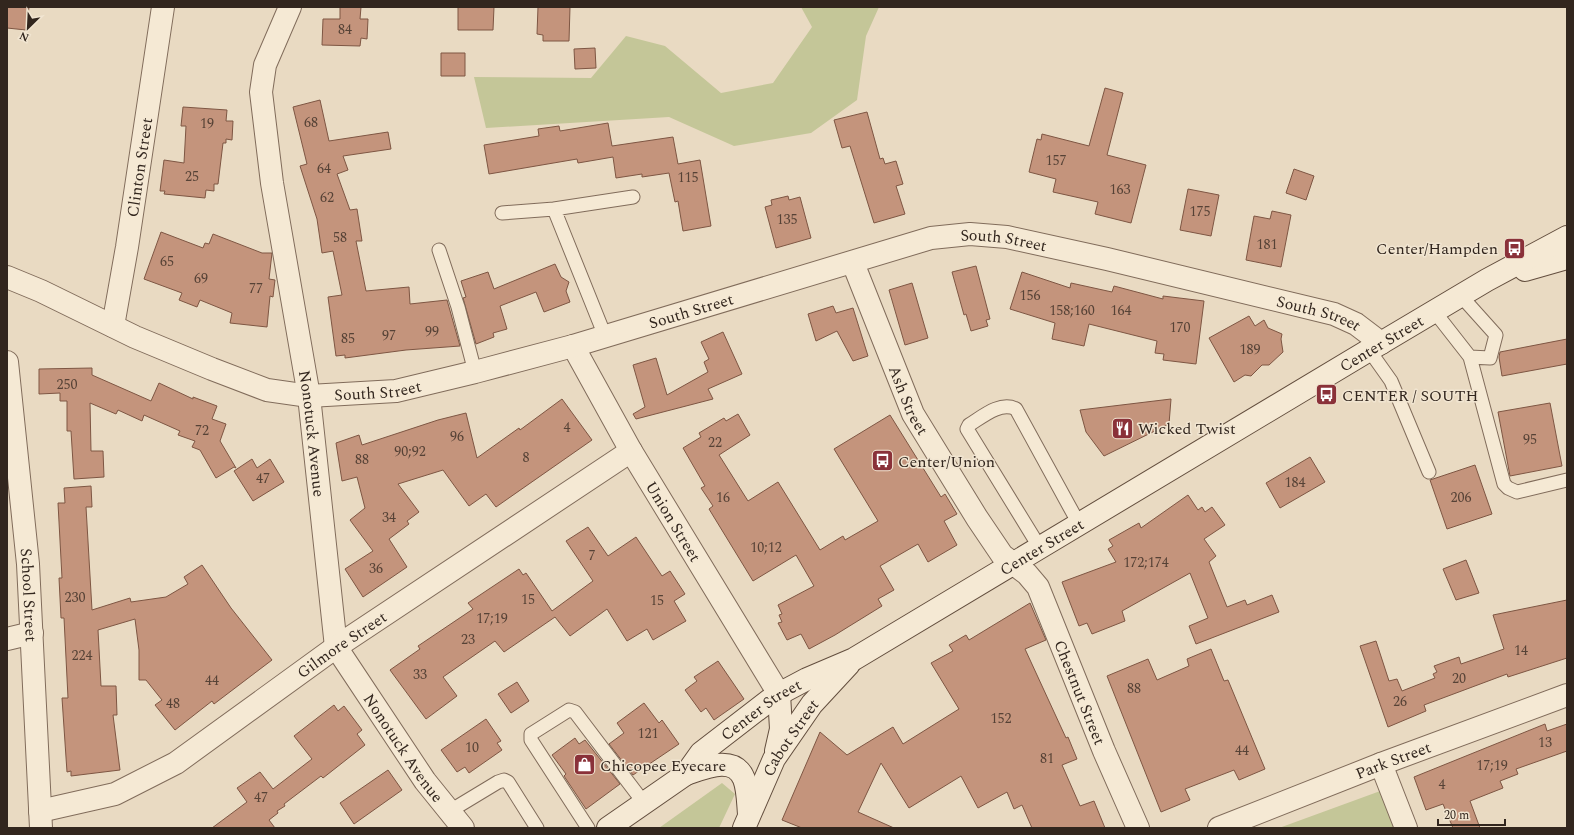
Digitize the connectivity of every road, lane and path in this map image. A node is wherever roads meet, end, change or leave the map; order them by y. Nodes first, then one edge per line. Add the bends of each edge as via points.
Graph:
1 (163, 7) edge
2 (290, 7) edge
3 (633, 197) dead end
4 (554, 209) junction
5 (502, 213) dead end
6 (1567, 237) edge
7 (439, 250) dead end
8 (1567, 258) edge
9 (853, 263) junction
10 (7, 277) edge
11 (1487, 280) junction
12 (1461, 296) junction
13 (1434, 311) junction
14 (113, 326) junction
15 (605, 336) junction
16 (573, 346) junction
17 (1375, 346) junction
18 (1470, 356) junction
19 (7, 369) edge
20 (475, 372) junction
21 (309, 396) junction
22 (631, 451) junction
23 (1429, 472) dead end
24 (1567, 480) edge
25 (1079, 524) junction
26 (1040, 548) junction
27 (1013, 564) junction
28 (32, 633) junction
29 (7, 639) edge
30 (336, 647) junction
31 (854, 659) junction
32 (779, 694) junction
33 (1567, 694) edge
34 (774, 759) junction
35 (1381, 764) junction
36 (686, 774) junction
37 (644, 803) junction
38 (450, 811) junction
39 (41, 820) edge
40 (746, 821) edge
41 (463, 828) edge
42 (537, 828) edge
43 (588, 828) edge
44 (608, 828) edge
45 (1138, 828) edge
46 (1219, 828) edge
47 (1406, 828) edge

1 - 14 street, Clinton Street
2 - 21 street, Nonotuck Avenue via 265,65 261,92 272,183
3 - 4 lane
4 - 5 lane
4 - 15 lane
6 - 11 street, Center Street
7 - 20 lane
8 - 11 street, Center Street
9 - 15 street, South Street
9 - 17 street, South Street via 931,238 970,234 1007,237 1334,314 1356,324
9 - 27 street, Ash Street via 913,414 977,518 1002,555
10 - 14 street, South Street
11 - 12 street, Center Street
12 - 13 street, Center Street
12 - 18 lane via 1496,335 1490,358
13 - 17 street, Center Street
13 - 18 lane
14 - 21 street, South Street via 267,390
15 - 16 street, South Street
16 - 20 street, South Street
16 - 22 street, Union Street
17 - 23 lane
17 - 25 street, Center Street
18 - 24 lane via 1504,484 1517,492
19 - 28 street, School Street via 28,564
20 - 21 street, South Street via 396,391
21 - 30 street, Nonotuck Avenue
22 - 30 street, Gilmore Street
22 - 32 street, Union Street
25 - 26 street, Center Street
25 - 26 lane via 1016,409 1011,406 1000,407 969,425 967,429
26 - 27 street, Center Street
27 - 31 street, Center Street
27 - 45 street, Chestnut Street via 1027,574 1038,588 1104,752
28 - 29 street
28 - 39 street, School Street
30 - 38 street, Nonotuck Avenue via 425,781
30 - 39 street, Gilmore Street via 176,763 115,794
31 - 32 street, Center Street
31 - 34 street, Cabot Street via 812,704
32 - 34 street via 781,730
32 - 36 street, Center Street via 701,753
33 - 35 street, Park Street
34 - 40 street, Cabot Street
35 - 46 street, Park Street
35 - 47 street
36 - 37 street, Center Street
36 - 40 street via 723,764 741,772 745,780
37 - 43 lane via 575,712 569,710 531,734 531,740
37 - 44 street, Center Street
38 - 41 street, Nonotuck Avenue
38 - 42 lane via 504,780 508,782

